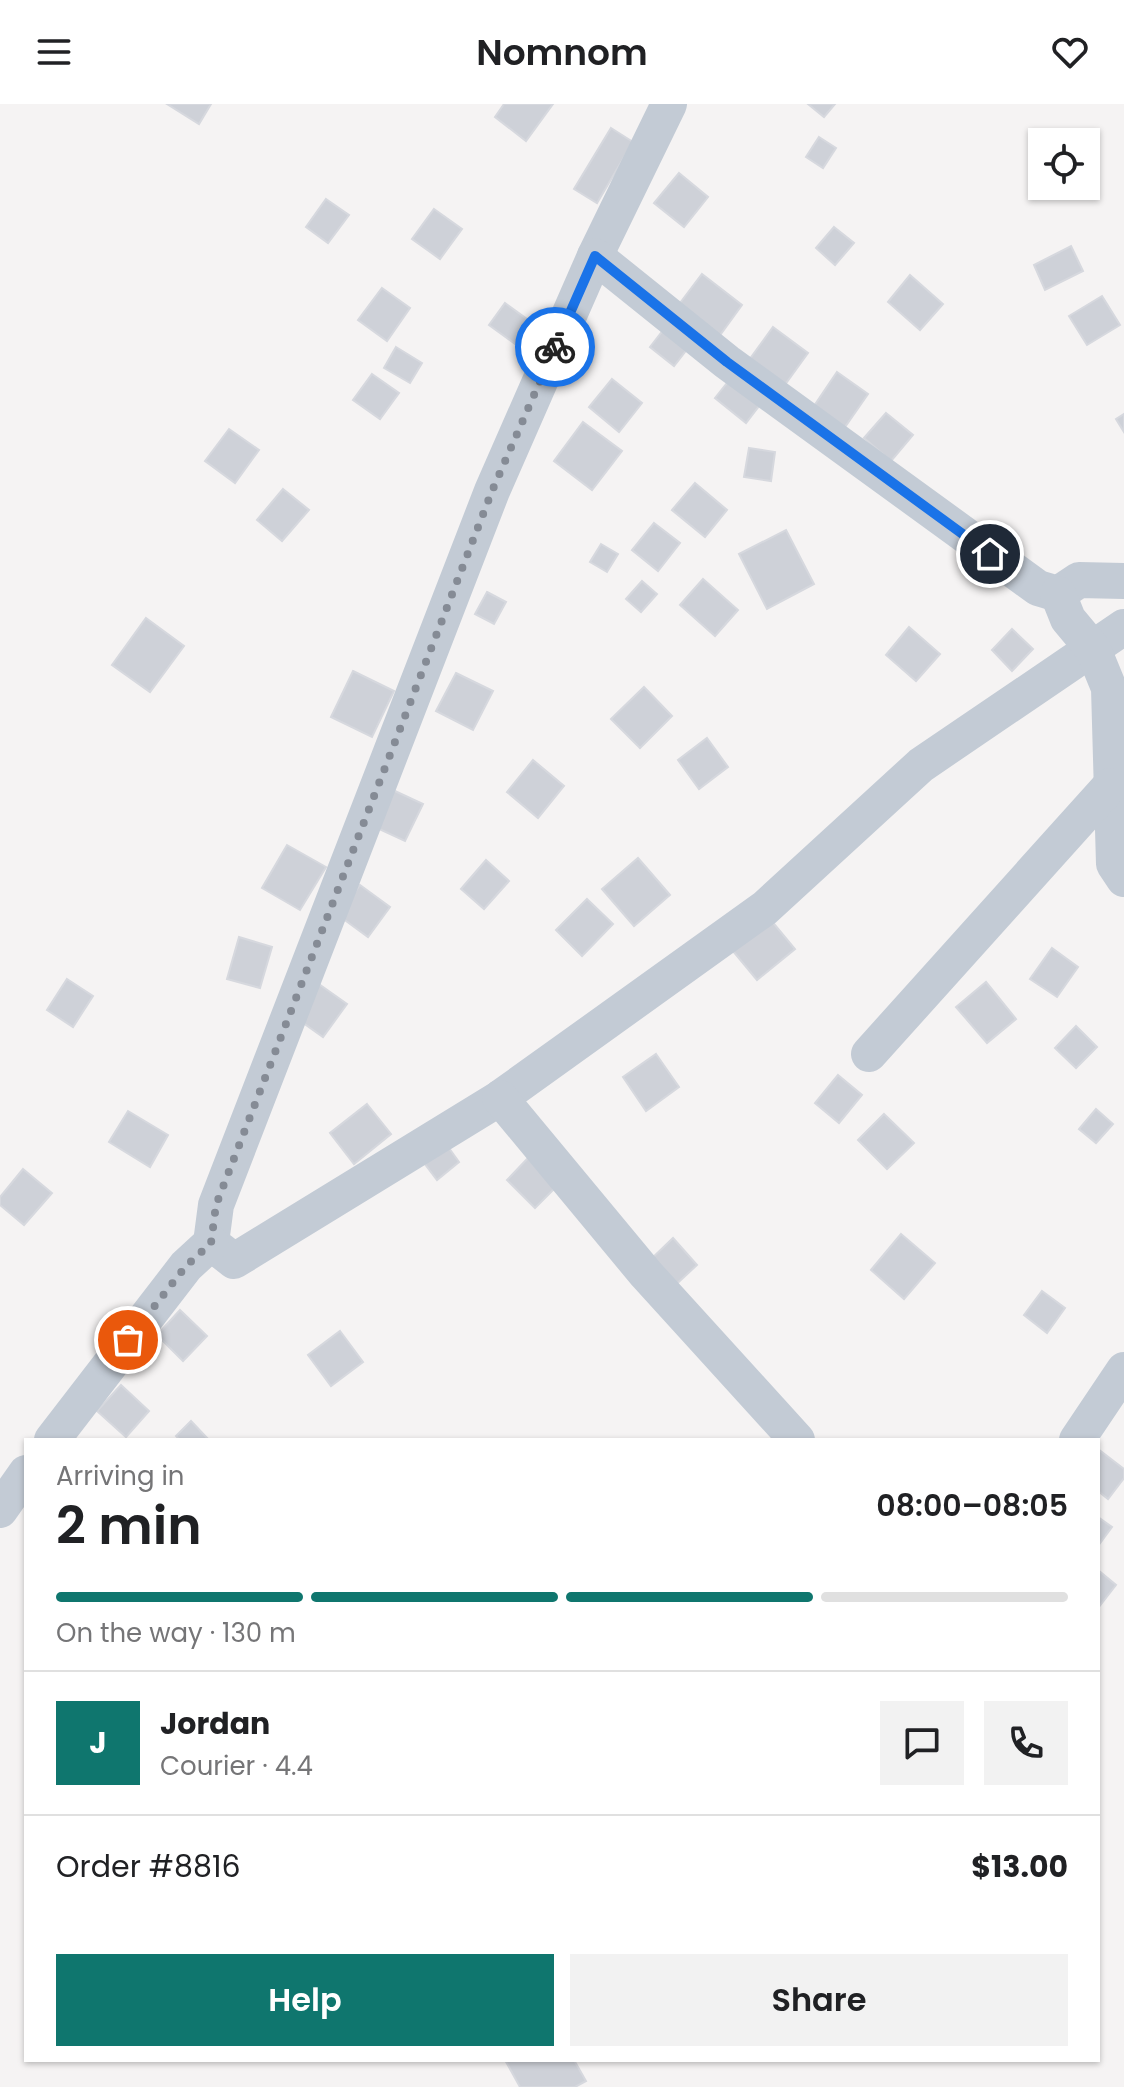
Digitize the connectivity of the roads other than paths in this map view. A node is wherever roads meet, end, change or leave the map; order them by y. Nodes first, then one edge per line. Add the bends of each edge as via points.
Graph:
1 (669, 104) edge
2 (595, 256) junction
3 (1124, 581) edge
4 (1058, 594) junction
5 (1114, 636) edge
6 (1116, 692) edge
7 (1110, 786) junction
8 (1124, 879) edge
9 (869, 1054) dead end
10 (500, 1098) junction
11 (211, 1243) junction
12 (1124, 1370) edge
13 (54, 1438) edge
14 (795, 1438) edge
15 (1078, 1438) edge
16 (24, 1476) edge
17 (0, 1510) edge

1 - 2 street
2 - 4 street via 727,362 1038,588
2 - 11 street via 492,491 216,1205
3 - 4 street via 1079,580
4 - 5 street via 1068,619
5 - 6 street
5 - 10 street via 921,765 765,908
6 - 7 street
7 - 8 street via 1114,864
7 - 9 street
10 - 11 street via 234,1261
10 - 14 street via 646,1274
11 - 13 street via 186,1266
12 - 15 street
16 - 17 street

